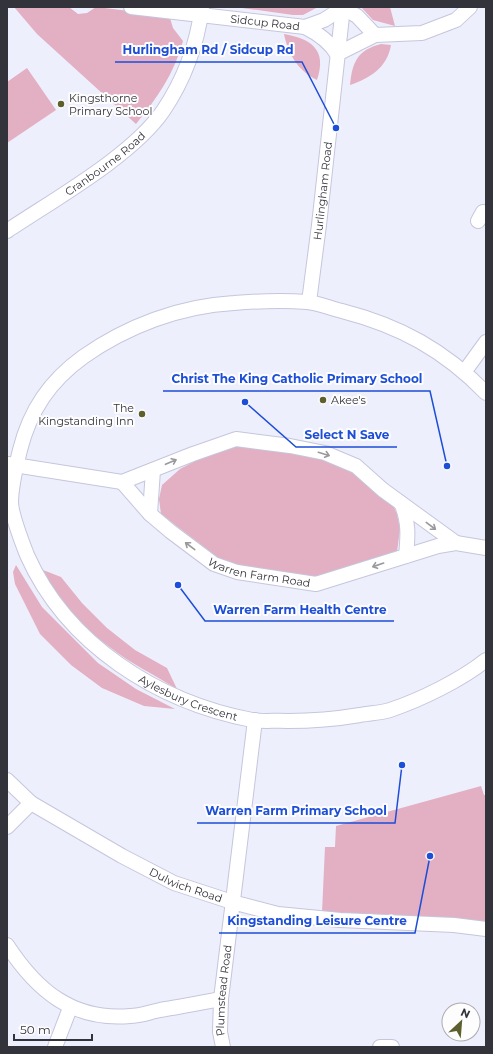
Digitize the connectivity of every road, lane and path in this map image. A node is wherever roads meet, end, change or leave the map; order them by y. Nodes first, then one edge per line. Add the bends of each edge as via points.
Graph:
1 (131, 7) edge
2 (343, 7) edge
3 (470, 7) edge
4 (201, 11) edge
5 (305, 27) junction
6 (375, 35) junction
7 (337, 54) junction
8 (7, 231) edge
9 (309, 302) junction
10 (486, 342) edge
11 (464, 371) junction
12 (486, 394) edge
13 (12, 465) edge
14 (153, 470) junction
15 (122, 482) junction
16 (400, 502) junction
17 (150, 514) junction
18 (456, 543) junction
19 (486, 548) edge
20 (406, 556) junction
21 (486, 660) edge
22 (255, 720) junction
23 (7, 780) edge
24 (31, 803) junction
25 (7, 827) edge
26 (232, 902) junction
27 (486, 929) edge
28 (7, 945) edge
29 (221, 999) junction
30 (70, 1008) junction
31 (55, 1047) edge
32 (223, 1047) edge
33 (380, 1047) edge
34 (392, 1047) edge

1 - 4 street, Sidcup Road
2 - 5 street, Sidcup Road via 324,20
2 - 6 street via 357,16
2 - 7 street, Hurlingham Road
3 - 6 street via 456,20 422,33
4 - 5 street, Sidcup Road
4 - 8 street, Cranbourne Road via 193,51 182,79 152,124 106,164
5 - 7 street, Sidcup Road via 315,32
6 - 7 street
7 - 9 street, Hurlingham Road
9 - 11 street, Aylesbury Crescent via 371,318 427,344
9 - 13 street, Aylesbury Crescent via 222,303 177,311 145,322 93,350 72,365 40,401 26,427
10 - 11 street
11 - 12 street, Aylesbury Crescent
13 - 15 street
13 - 22 street, Aylesbury Crescent via 11,505 23,545 35,571 56,603 83,634 134,676 173,696
14 - 15 street, Warren Farm Road
14 -> 16 street, Warren Farm Road via 236,439 264,441 325,453 356,466
14 - 17 street
15 - 17 street, Warren Farm Road
16 -> 18 street, Warren Farm Road
16 - 20 street, Warren Farm Road via 406,514 409,531
20 -> 17 street, Warren Farm Road via 316,584 237,572 214,564
18 - 19 street, Warren Farm Road
18 - 20 street, Warren Farm Road
21 - 22 street, Aylesbury Crescent via 450,684 389,711 322,721
22 - 26 street, Plumstead Road
23 - 24 street, Dulwich Road
24 - 25 street
24 - 26 street, Dulwich Road via 69,827 174,883
26 - 27 street, Dulwich Road via 278,914
26 - 29 street, Plumstead Road
28 - 30 street via 33,979
29 - 30 street via 130,1016 105,1016
29 - 32 street, Plumstead Road via 220,1032
30 - 31 street
33 - 34 street

